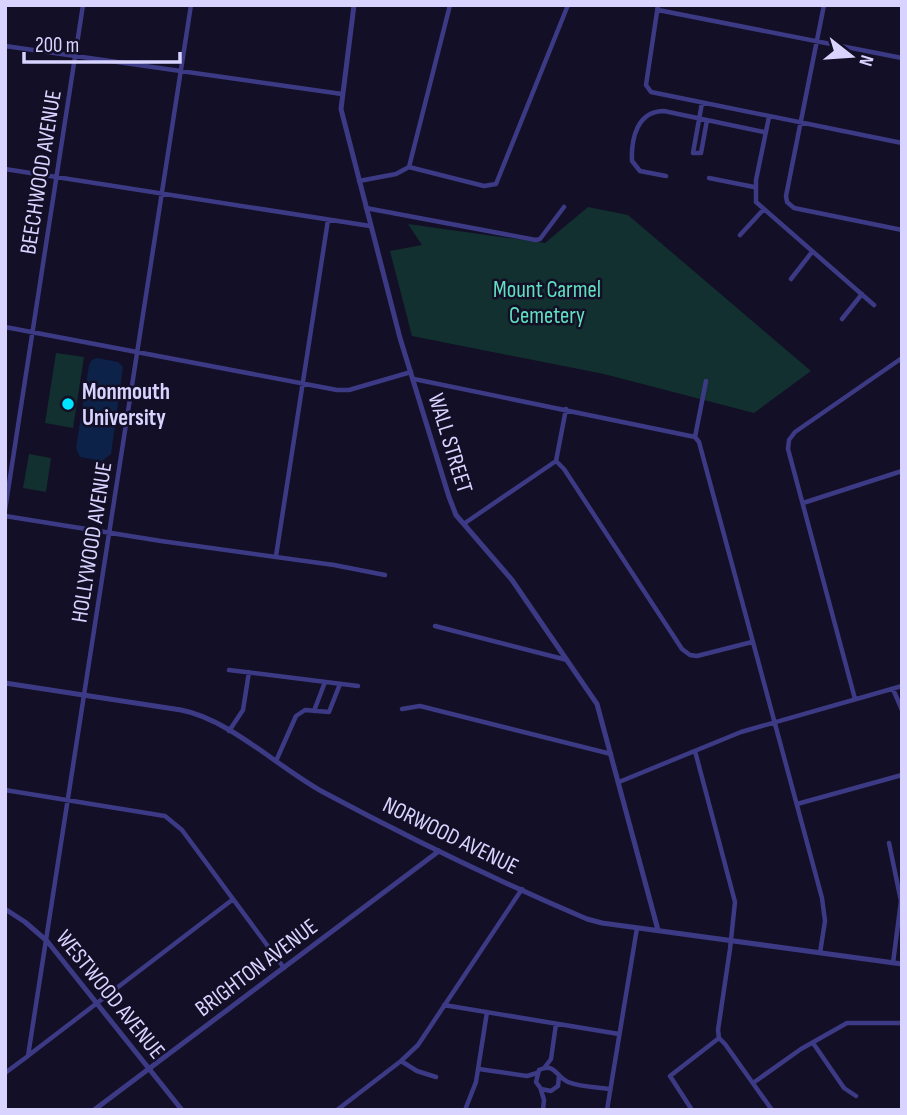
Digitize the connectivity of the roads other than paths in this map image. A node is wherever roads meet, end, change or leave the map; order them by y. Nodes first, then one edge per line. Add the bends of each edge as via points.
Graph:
1 (83, 5) edge
2 (191, 5) edge
3 (354, 5) edge
4 (450, 5) edge
5 (568, 5) edge
6 (824, 5) edge
7 (658, 8) edge
8 (817, 41) junction
9 (5, 46) edge
10 (76, 56) junction
11 (902, 58) edge
12 (182, 71) junction
13 (342, 94) junction
14 (702, 103) junction
15 (769, 117) junction
16 (698, 118) junction
17 (707, 120) junction
18 (801, 123) junction
19 (764, 132) junction
20 (902, 143) edge
21 (409, 167) junction
22 (5, 169) edge
23 (666, 176) dead end
24 (57, 177) junction
25 (709, 178) dead end
26 (359, 181) junction
27 (754, 187) junction
28 (163, 194) junction
29 (564, 207) dead end
30 (365, 208) junction
31 (764, 210) junction
32 (327, 220) junction
33 (370, 226) junction
34 (902, 230) edge
35 (740, 235) dead end
36 (812, 252) junction
37 (791, 279) dead end
38 (862, 294) junction
39 (874, 305) dead end
40 (842, 319) dead end
41 (5, 327) edge
42 (33, 332) junction
43 (138, 352) junction
44 (902, 358) edge
45 (411, 372) junction
46 (414, 379) junction
47 (706, 381) dead end
48 (302, 384) junction
49 (566, 409) junction
50 (695, 436) junction
51 (556, 461) junction
52 (902, 471) edge
53 (803, 503) junction
54 (5, 510) edge
55 (5, 516) edge
56 (464, 523) junction
57 (110, 533) junction
58 (276, 556) junction
59 (385, 575) dead end
60 (435, 626) dead end
61 (752, 642) junction
62 (568, 660) junction
63 (229, 670) dead end
64 (249, 672) junction
65 (325, 682) junction
66 (5, 683) edge
67 (340, 684) junction
68 (358, 686) dead end
69 (902, 686) edge
70 (893, 689) junction
71 (85, 695) junction
72 (855, 699) junction
73 (402, 709) dead end
74 (902, 710) edge
75 (314, 711) junction
76 (774, 722) junction
77 (229, 731) junction
78 (695, 751) junction
79 (611, 754) junction
80 (275, 762) junction
81 (902, 775) edge
82 (619, 782) junction
83 (5, 790) edge
84 (68, 800) junction
85 (797, 804) junction
86 (889, 843) dead end
87 (439, 851) junction
88 (522, 889) junction
89 (232, 900) junction
90 (5, 909) edge
91 (636, 928) junction
92 (659, 930) junction
93 (47, 941) junction
94 (731, 941) junction
95 (820, 953) junction
96 (893, 963) junction
97 (902, 964) edge
98 (284, 968) junction
99 (96, 1003) junction
100 (444, 1006) junction
101 (487, 1012) junction
102 (902, 1023) edge
103 (556, 1024) junction
104 (619, 1034) junction
105 (719, 1038) junction
106 (813, 1043) junction
107 (28, 1056) junction
108 (551, 1059) junction
109 (401, 1061) junction
110 (545, 1067) junction
111 (148, 1069) junction
112 (479, 1069) junction
113 (554, 1069) junction
114 (5, 1073) edge
115 (537, 1073) junction
116 (527, 1076) junction
117 (559, 1076) junction
118 (436, 1077) dead end
119 (536, 1082) junction
120 (568, 1082) junction
121 (752, 1083) junction
122 (558, 1086) junction
123 (541, 1089) junction
124 (609, 1089) junction
125 (551, 1091) junction
126 (856, 1096) dead end
127 (544, 1100) junction
128 (94, 1110) edge
129 (182, 1110) edge
130 (337, 1110) edge
131 (465, 1110) edge
132 (543, 1110) edge
133 (607, 1110) edge
134 (692, 1110) edge
135 (772, 1110) edge

1 - 10 street, BEECHWOOD AVENUE
2 - 12 street, HOLLYWOOD AVENUE
3 - 13 street, WALL STREET
4 - 21 street
5 - 21 street via 496,184 484,186
6 - 8 street
7 - 8 street
7 - 14 street via 646,85 663,95
8 - 11 street
8 - 18 street
9 - 10 street
10 - 12 street
10 - 24 street, BEECHWOOD AVENUE
12 - 13 street
12 - 28 street, HOLLYWOOD AVENUE
13 - 26 street, WALL STREET via 341,108
14 - 15 street
14 - 16 street
15 - 18 street
15 - 19 street
16 - 17 street
16 - 17 street via 694,153 701,153
16 - 23 street via 659,111 639,123 632,151 634,165 643,172
17 - 19 street
18 - 20 street
18 - 34 street via 786,196 789,205
19 - 27 street
21 - 26 street
22 - 24 street
24 - 28 street
24 - 42 street, BEECHWOOD AVENUE
25 - 27 street
26 - 30 street, WALL STREET
27 - 31 street via 756,202
28 - 32 street
28 - 43 street, HOLLYWOOD AVENUE
29 - 30 street via 538,240
30 - 33 street, WALL STREET
31 - 35 street
31 - 36 street
32 - 33 street
32 - 48 street
33 - 45 street, WALL STREET
36 - 37 street
36 - 38 street
38 - 39 street
38 - 40 street
41 - 42 street
42 - 43 street
42 - 54 street, BEECHWOOD AVENUE
43 - 48 street
43 - 57 street, HOLLYWOOD AVENUE
44 - 53 street via 792,435 788,449
45 - 46 street, WALL STREET
45 - 48 street via 346,390
46 - 49 street
46 - 56 street, WALL STREET via 454,512
47 - 50 street
48 - 58 street
49 - 50 street
49 - 51 street
50 - 61 street
51 - 56 street
51 - 61 street via 684,652 697,656
52 - 53 street
53 - 72 street
55 - 57 street
56 - 62 street, WALL STREET via 512,580
57 - 58 street
57 - 71 street, HOLLYWOOD AVENUE
58 - 59 street
60 - 62 street
61 - 76 street
62 - 79 street, WALL STREET via 597,704
63 - 64 street
64 - 65 street
64 - 77 street via 243,710
65 - 67 street
65 - 75 street
66 - 71 street, NORWOOD AVENUE
67 - 68 street
67 - 75 street via 329,712
69 - 70 street
70 - 72 street
70 - 74 street
71 - 77 street, NORWOOD AVENUE via 200,714
71 - 84 street, HOLLYWOOD AVENUE
72 - 76 street
73 - 79 street via 420,706
75 - 80 street via 303,710 296,716
76 - 78 street
76 - 85 street
77 - 80 street, NORWOOD AVENUE
78 - 82 street
78 - 94 street via 734,895
79 - 82 street, WALL STREET
80 - 87 street, NORWOOD AVENUE
81 - 85 street
82 - 92 street, WALL STREET
83 - 84 street
84 - 89 street via 165,816 182,830
84 - 93 street, HOLLYWOOD AVENUE
85 - 95 street via 824,908
86 - 96 street via 901,901
87 - 88 street, NORWOOD AVENUE
87 - 98 street, BRIGHTON AVENUE
88 - 91 street, NORWOOD AVENUE via 587,919
88 - 100 street
89 - 98 street
89 - 99 street
90 - 93 street, WESTWOOD AVENUE
91 - 92 street, NORWOOD AVENUE
91 - 104 street
92 - 94 street, NORWOOD AVENUE
93 - 99 street, WESTWOOD AVENUE
93 - 107 street, HOLLYWOOD AVENUE
94 - 95 street, NORWOOD AVENUE
94 - 105 street
95 - 96 street, NORWOOD AVENUE
96 - 97 street, NORWOOD AVENUE
98 - 111 street, BRIGHTON AVENUE
99 - 107 street
99 - 111 street, WESTWOOD AVENUE
100 - 101 street
100 - 109 street via 418,1045
101 - 103 street
101 - 112 street
102 - 106 street via 852,1022
103 - 104 street
103 - 108 street
104 - 124 street
105 - 121 street
105 - 134 street via 670,1076
106 - 121 street
106 - 126 street via 844,1088
107 - 114 street
108 - 110 street
108 - 113 street
109 - 118 street
109 - 130 street
110 - 113 street
110 - 115 street
111 - 128 street, BRIGHTON AVENUE
111 - 129 street, WESTWOOD AVENUE
112 - 116 street
112 - 131 street
113 - 117 street
115 - 116 street
115 - 119 street
116 - 119 street
117 - 120 street
117 - 122 street
119 - 123 street
120 - 122 street
120 - 124 street
121 - 135 street
122 - 125 street
123 - 125 street
123 - 127 street
124 - 133 street
125 - 127 street
127 - 132 street

